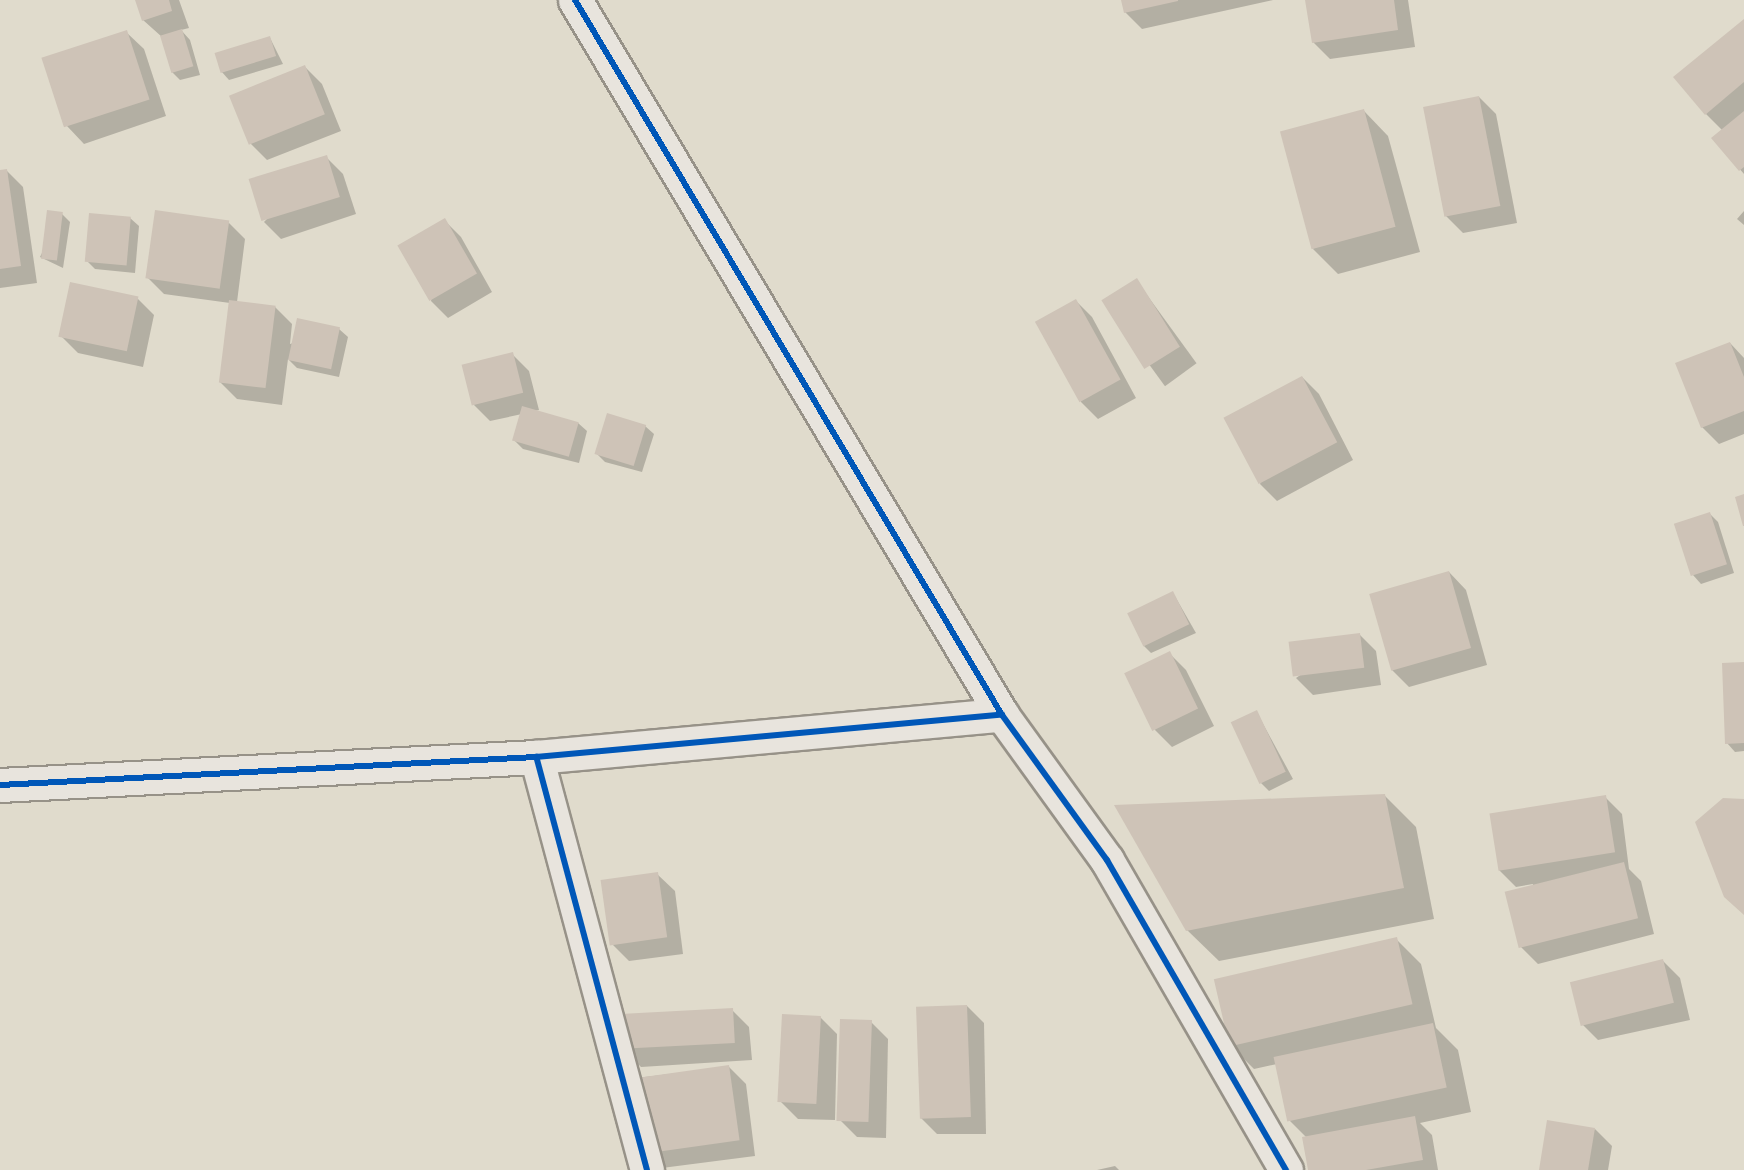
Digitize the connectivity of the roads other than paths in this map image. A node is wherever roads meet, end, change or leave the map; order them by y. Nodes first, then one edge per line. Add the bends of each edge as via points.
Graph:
1 (574, 0) edge
2 (1002, 715) junction
3 (536, 757) junction
4 (0, 785) edge
5 (647, 1170) edge
6 (1286, 1170) edge

1 - 2 street
2 - 3 street
2 - 6 street via 1107,860
3 - 4 street
3 - 5 street

